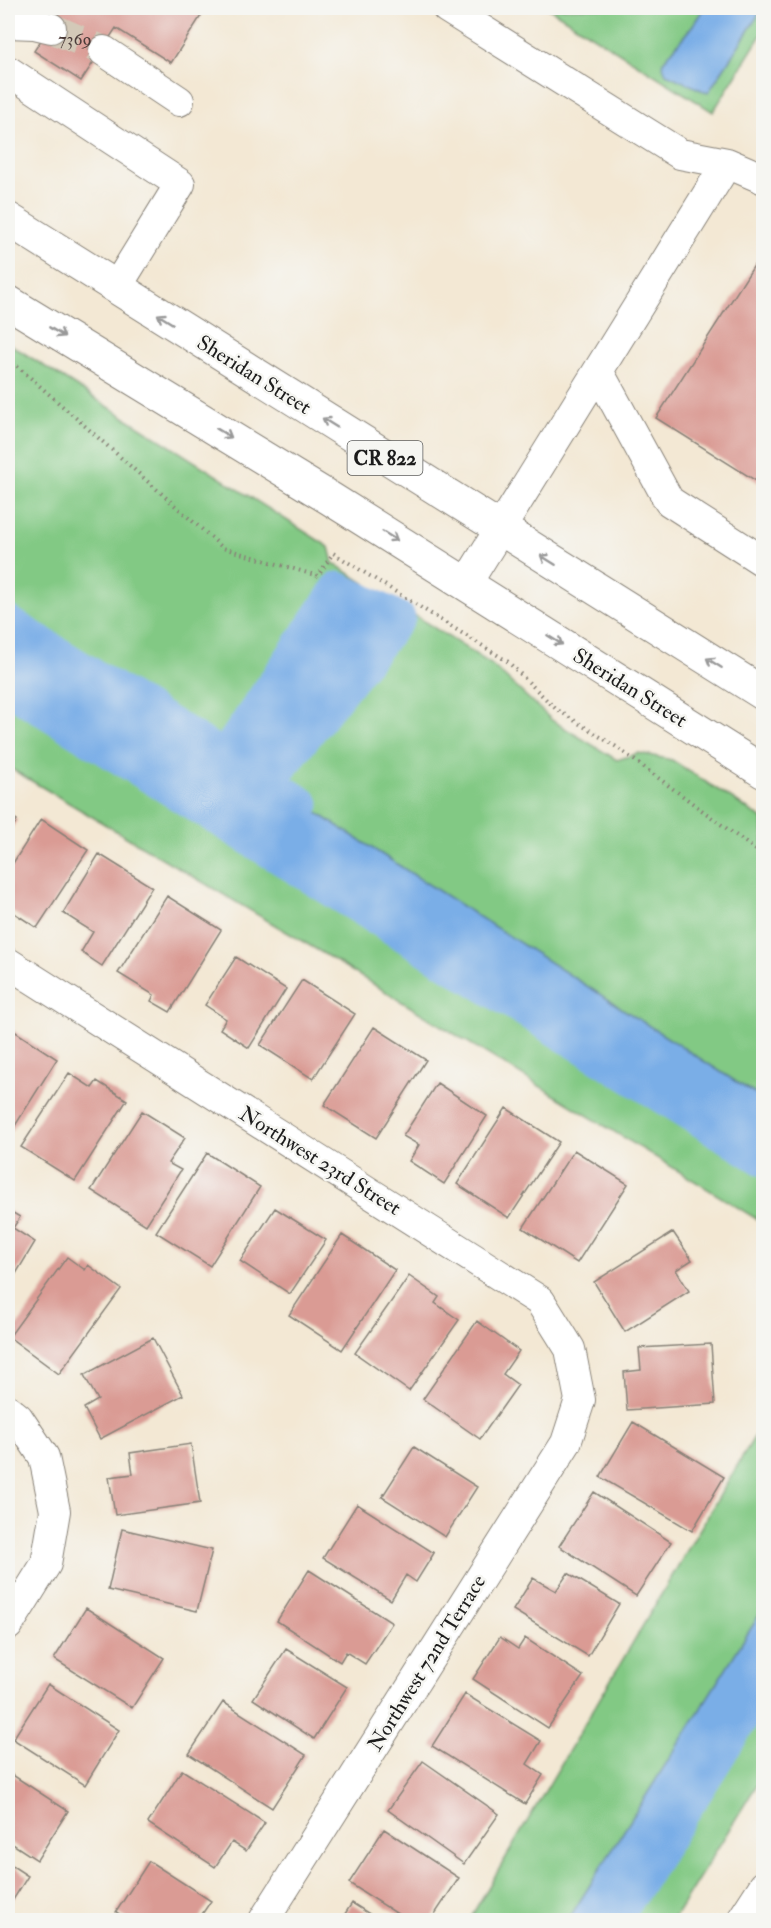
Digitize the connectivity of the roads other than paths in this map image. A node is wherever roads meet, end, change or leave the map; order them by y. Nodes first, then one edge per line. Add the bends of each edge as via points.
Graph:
1 (447, 8) edge
2 (8, 23) edge
3 (51, 28) tunnel mouth
4 (104, 51) tunnel mouth
5 (8, 71) edge
6 (179, 101) dead end
7 (727, 163) junction
8 (764, 179) edge
9 (8, 219) edge
10 (116, 288) junction
11 (8, 302) edge
12 (598, 371) junction
13 (500, 530) junction
14 (764, 562) edge
15 (466, 584) junction
16 (764, 694) edge
17 (764, 772) edge
18 (8, 963) edge
19 (580, 1400) joint
20 (8, 1410) edge
21 (8, 1625) edge
22 (764, 1886) edge
23 (264, 1920) edge
24 (742, 1920) edge

1 - 7 street via 680,154
2 - 3 street
4 - 6 street
5 - 10 street via 180,184
7 - 8 street
7 - 12 street
9 - 10 main road, Sheridan Street / CR 822
13 -> 10 main road, Sheridan Street / CR 822
11 -> 15 main road, Sheridan Street / CR 822
12 - 13 street
12 - 14 street via 669,501
13 - 15 street
16 -> 13 main road, Sheridan Street / CR 822
15 -> 17 main road, Sheridan Street / CR 822
18 - 19 street, Northwest 23rd Street via 540,1301 570,1349
19 - 23 street, Northwest 72nd Terrace via 566,1443
20 - 21 street via 18,1418 44,1457 55,1511 46,1564
22 - 24 street

